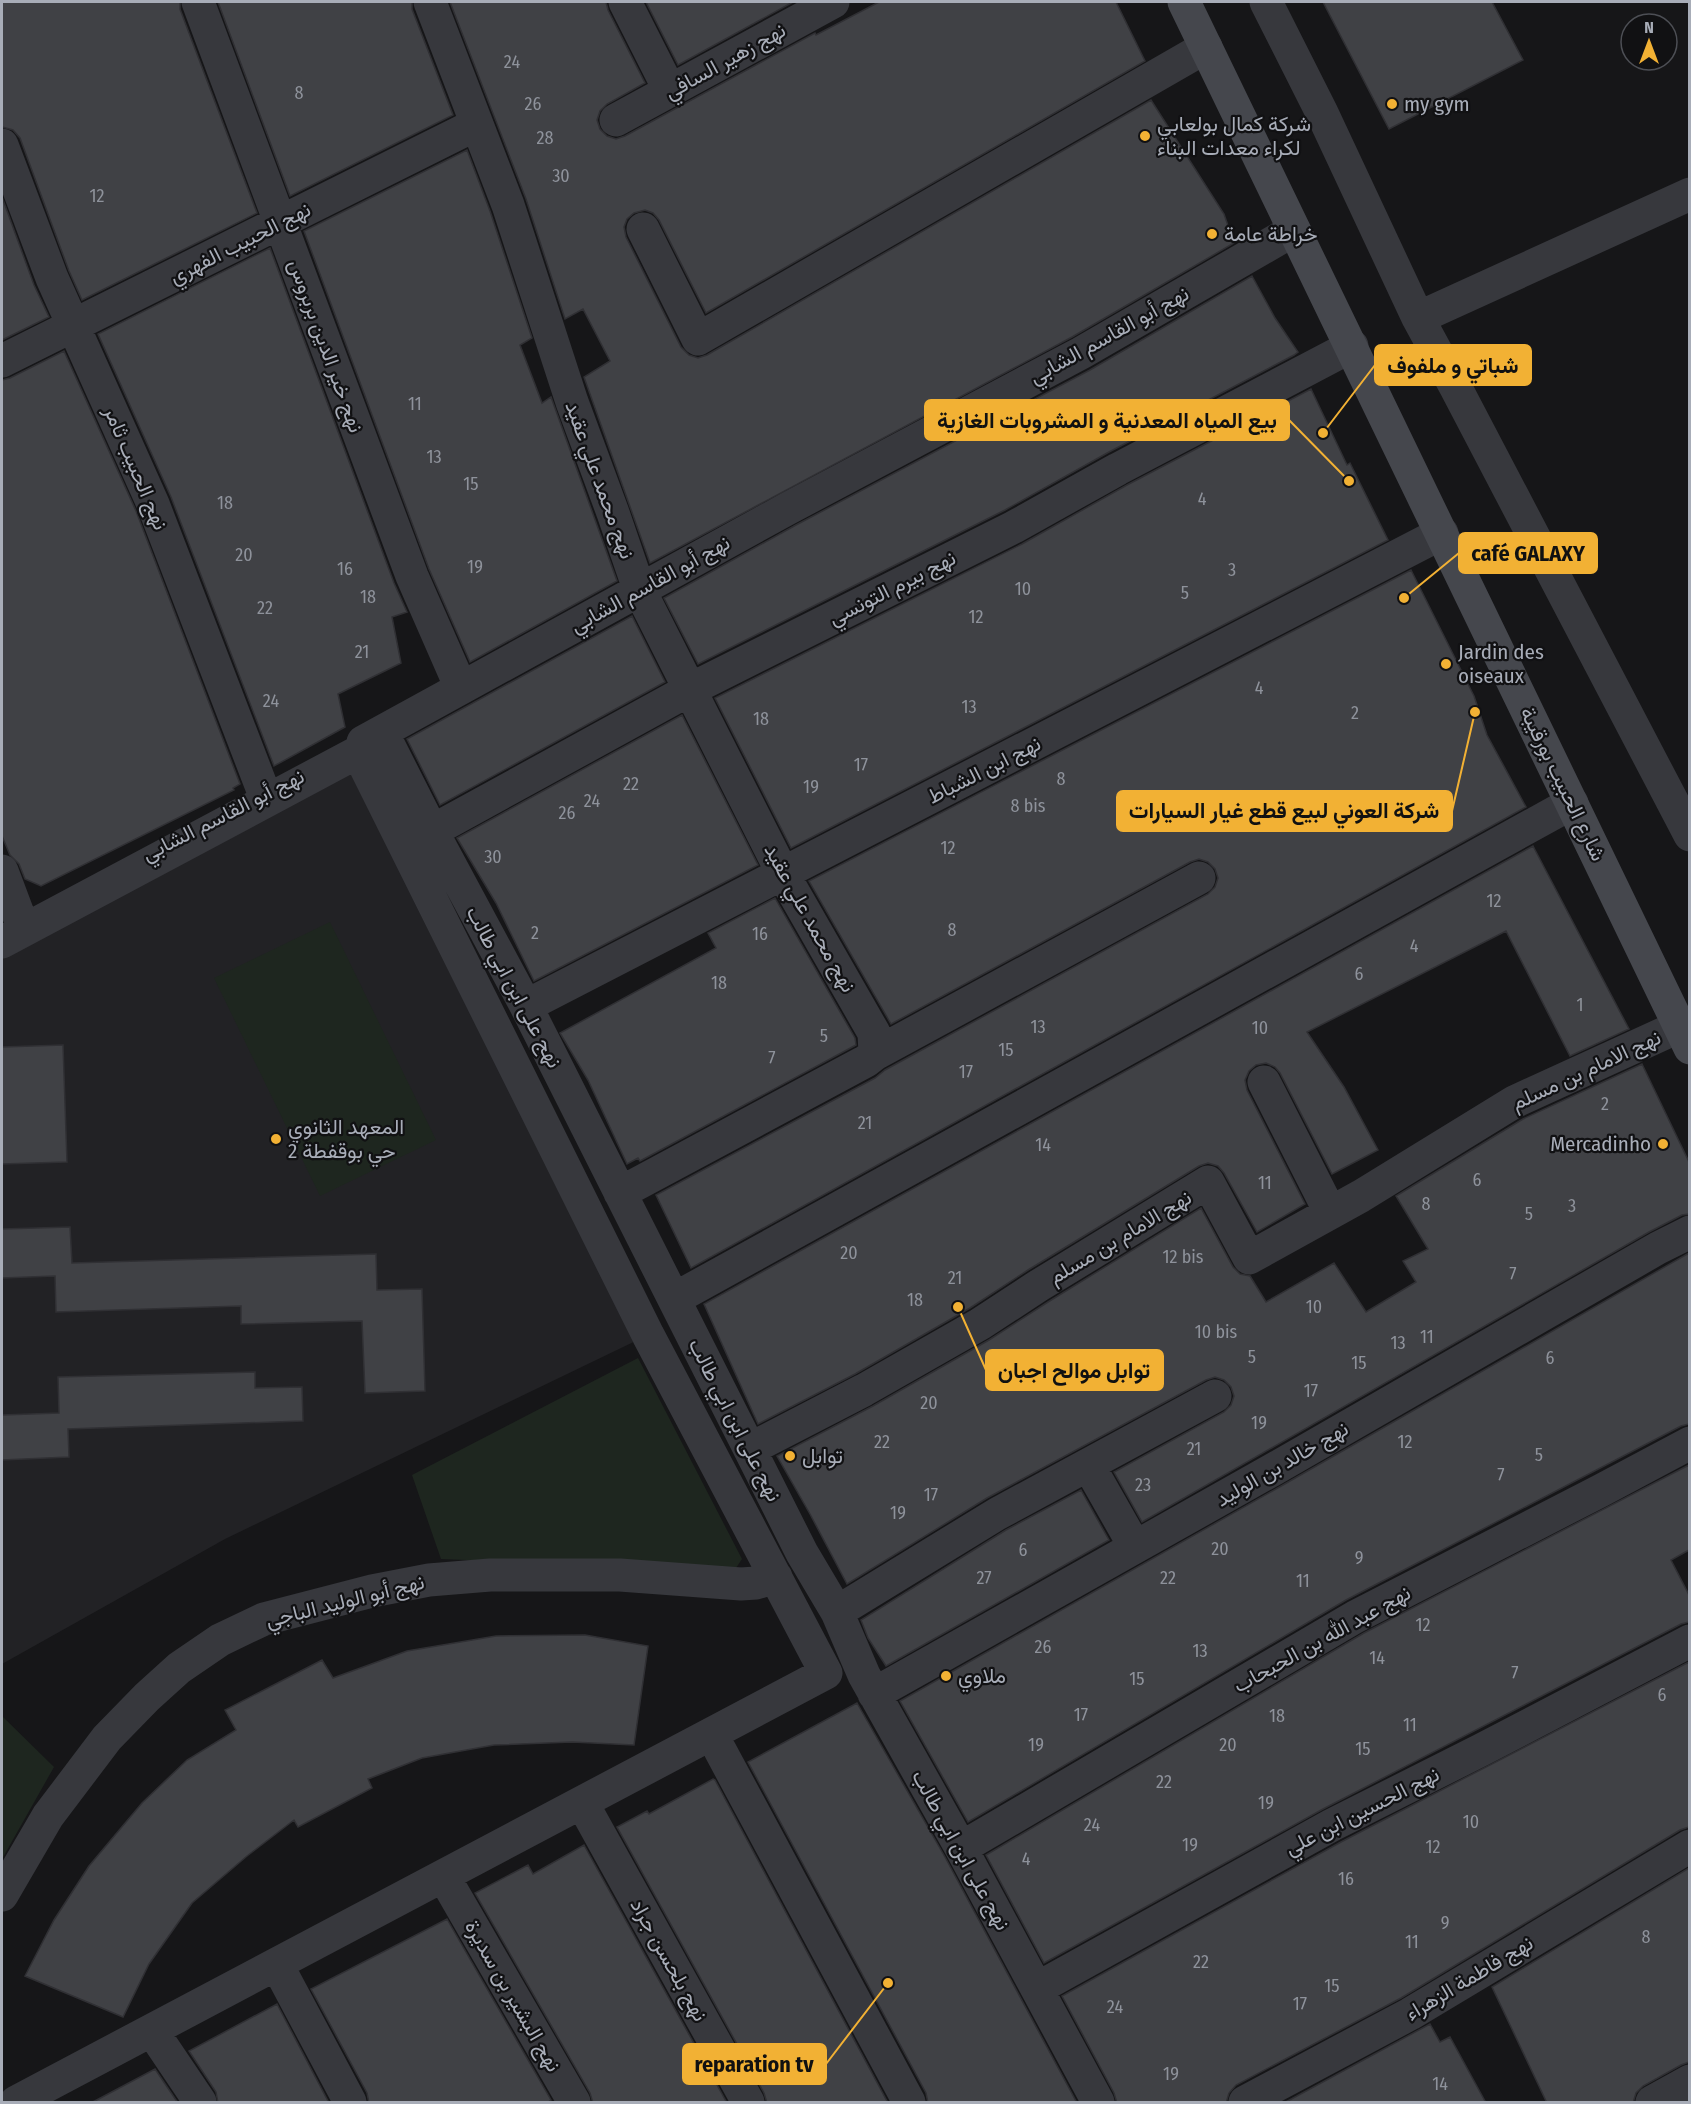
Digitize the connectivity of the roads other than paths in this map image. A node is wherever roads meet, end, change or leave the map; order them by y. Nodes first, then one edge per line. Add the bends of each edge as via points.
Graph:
1 (198, 2) edge
2 (430, 2) edge
3 (625, 2) edge
4 (833, 2) edge
5 (1185, 2) edge
6 (1266, 2) edge
7 (1206, 47) junction
8 (670, 91) junction
9 (616, 120) dead end
10 (477, 124) junction
11 (2, 145) edge
12 (1689, 194) edge
13 (280, 223) junction
14 (643, 229) dead end
15 (1294, 230) junction
16 (1418, 318) junction
17 (73, 326) junction
18 (1352, 346) junction
19 (2, 361) edge
20 (1442, 533) junction
21 (639, 589) junction
22 (461, 688) junction
23 (689, 690) junction
24 (382, 732) junction
25 (264, 793) junction
26 (1572, 803) junction
27 (432, 831) junction
28 (1689, 836) edge
29 (2, 871) edge
30 (783, 874) junction
31 (1199, 878) dead end
32 (8, 930) edge
33 (526, 1006) junction
34 (1684, 1038) edge
35 (875, 1054) junction
36 (1264, 1082) dead end
37 (620, 1193) junction
38 (1330, 1212) junction
39 (1689, 1232) edge
40 (674, 1299) junction
41 (1215, 1396) dead end
42 (1689, 1443) edge
43 (750, 1449) junction
44 (1089, 1466) junction
45 (1135, 1547) junction
46 (776, 1577) junction
47 (837, 1612) junction
48 (1689, 1641) edge
49 (869, 1684) junction
50 (720, 1750) junction
51 (590, 1817) junction
52 (1689, 1846) edge
53 (961, 1848) junction
54 (451, 1889) junction
55 (2, 1895) edge
56 (283, 1976) junction
57 (1038, 1988) junction
58 (159, 2041) junction
59 (1689, 2081) edge
60 (16, 2103) edge
61 (40, 2103) edge
62 (200, 2103) edge
63 (350, 2103) edge
64 (574, 2103) edge
65 (748, 2103) edge
66 (909, 2103) edge
67 (1098, 2103) edge
68 (1245, 2103) edge
69 (1652, 2103) edge

1 - 13 street, نهج خير الدين بربروس
2 - 10 street, نهج محمد علي عقيد
3 - 8 street
4 - 8 street, نهج زهير السافي
5 - 7 main road, شارع الحبيب بورقيبة
6 - 16 street
7 - 14 street via 698,339
7 - 15 main road, شارع الحبيب بورقيبة
8 - 9 street, نهج زهير السافي
10 - 13 street, نهج الحبيب الفهري
10 - 21 street, نهج محمد علي عقيد
11 - 17 street, نهج الحبيب ثامر
12 - 16 street
13 - 17 street, نهج الحبيب الفهري
13 - 22 street, نهج خير الدين بربروس via 412,576
15 - 18 main road, شارع الحبيب بورقيبة
15 - 21 street, نهج أبو القاسم الشابي via 1081,352
16 - 28 street
17 - 19 street, نهج الحبيب الفهري
17 - 25 street, نهج الحبيب ثامر via 153,504
18 - 20 main road, شارع الحبيب بورقيبة
18 - 23 street, نهج بيرم التونسي via 1014,527
20 - 26 main road, شارع الحبيب بورقيبة
20 - 30 street, نهج ابن الشباط
21 - 22 street, نهج أبو القاسم الشابي
21 - 23 street, نهج محمد علي عقيد
22 - 24 street, نهج أبو القاسم الشابي
23 - 27 street, نهج بيرم التونسي
23 - 30 street, نهج محمد علي عقيد
24 - 25 street, نهج أبو القاسم الشابي
24 - 27 street, نهج على ابن ابي طالب
25 - 32 street, نهج أبو القاسم الشابي
26 - 34 main road, شارع الحبيب بورقيبة
26 - 40 street
27 - 33 street, نهج على ابن ابي طالب
29 - 32 street
30 - 33 street, نهج ابن الشباط
30 - 35 street, نهج محمد علي عقيد via 874,1033
31 - 35 street
32 - 46 street via 358,752 648,1335
33 - 37 street, نهج على ابن ابي طالب
34 - 38 street, نهج الامام بن مسلم via 1514,1102
35 - 37 street
36 - 38 street
37 - 40 street, نهج على ابن ابي طالب
38 - 43 street, نهج الامام بن مسلم via 1249,1258 1208,1182 980,1324
39 - 45 street, نهج خالد بن الوليد
40 - 43 street, نهج على ابن ابي طالب
41 - 44 street
42 - 53 street, نهج عبد الله بن الحبحاب via 1355,1617
43 - 47 street, نهج على ابن ابي طالب via 802,1553
44 - 45 street
44 - 47 street via 997,1514
45 - 49 street, نهج خالد بن الوليد
46 - 55 street, نهج أبو الوليد الباجي via 741,1584 620,1575 490,1575 429,1580 264,1619 220,1640 179,1668 115,1730 48,1816
46 - 60 street via 826,1673
47 - 49 street, نهج على ابن ابي طالب
48 - 57 street, نهج الحسين ابن علي via 1332,1825
49 - 50 street, نهج خالد بن الوليد
49 - 53 street, نهج على ابن ابي طالب
50 - 51 street, نهج خالد بن الوليد
50 - 66 street
51 - 54 street, نهج خالد بن الوليد
51 - 65 street, نهج بلحسن جراد
52 - 68 street, نهج فاطمة الزهراء via 1410,2014
53 - 57 street, نهج على ابن ابي طالب
54 - 56 street, نهج خالد بن الوليد
54 - 64 street, نهج البشير بن سديرة
56 - 58 street, نهج خالد بن الوليد
56 - 63 street
57 - 67 street, نهج على ابن ابي طالب
58 - 61 street, نهج خالد بن الوليد
58 - 62 street
59 - 69 street

